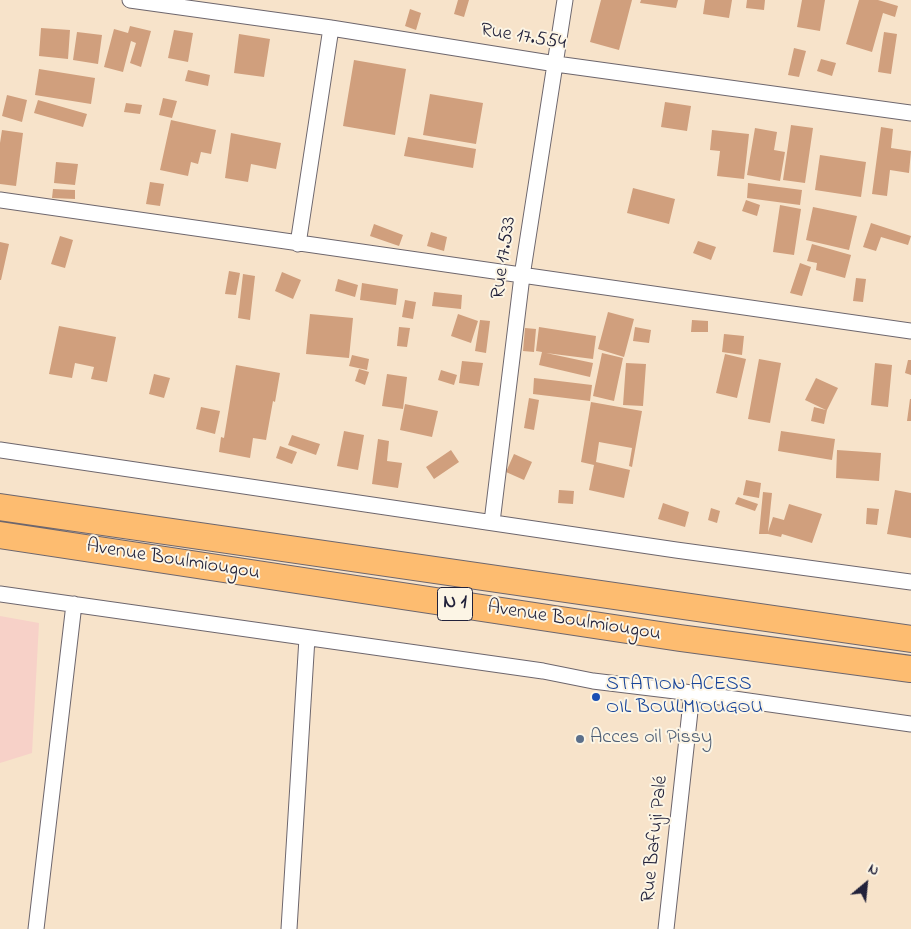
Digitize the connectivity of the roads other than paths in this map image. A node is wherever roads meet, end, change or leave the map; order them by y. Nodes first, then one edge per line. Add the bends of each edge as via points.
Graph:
1 (130, 0) edge
2 (565, 0) edge
3 (331, 28) junction
4 (556, 64) junction
5 (911, 113) edge
6 (0, 200) edge
7 (298, 244) junction
8 (522, 276) junction
9 (911, 331) edge
10 (0, 450) edge
11 (0, 507) edge
12 (492, 522) junction
13 (0, 535) edge
14 (911, 582) edge
15 (0, 594) edge
16 (74, 604) junction
17 (307, 638) junction
18 (911, 639) edge
19 (911, 669) edge
20 (692, 693) junction
21 (911, 724) edge
22 (36, 929) edge
23 (289, 929) edge
24 (666, 929) edge

1 - 3 street, Rue 17.554
2 - 4 street, Rue 17.533
3 - 4 street, Rue 17.554
3 - 7 street
4 - 5 street, Rue 17.554
4 - 8 street, Rue 17.533
6 - 7 street
7 - 8 street
8 - 9 street
8 - 12 street, Rue 17.533
10 - 12 street
11 - 18 highway, Avenue Boulmiougou / N 1
12 - 14 street
13 - 19 highway, Avenue Boulmiougou / N 1 via 680,638
15 - 16 street
16 - 17 street
16 - 22 street
17 - 20 street
17 - 23 street
20 - 21 street
20 - 24 street, Rue Bafuji Palé

